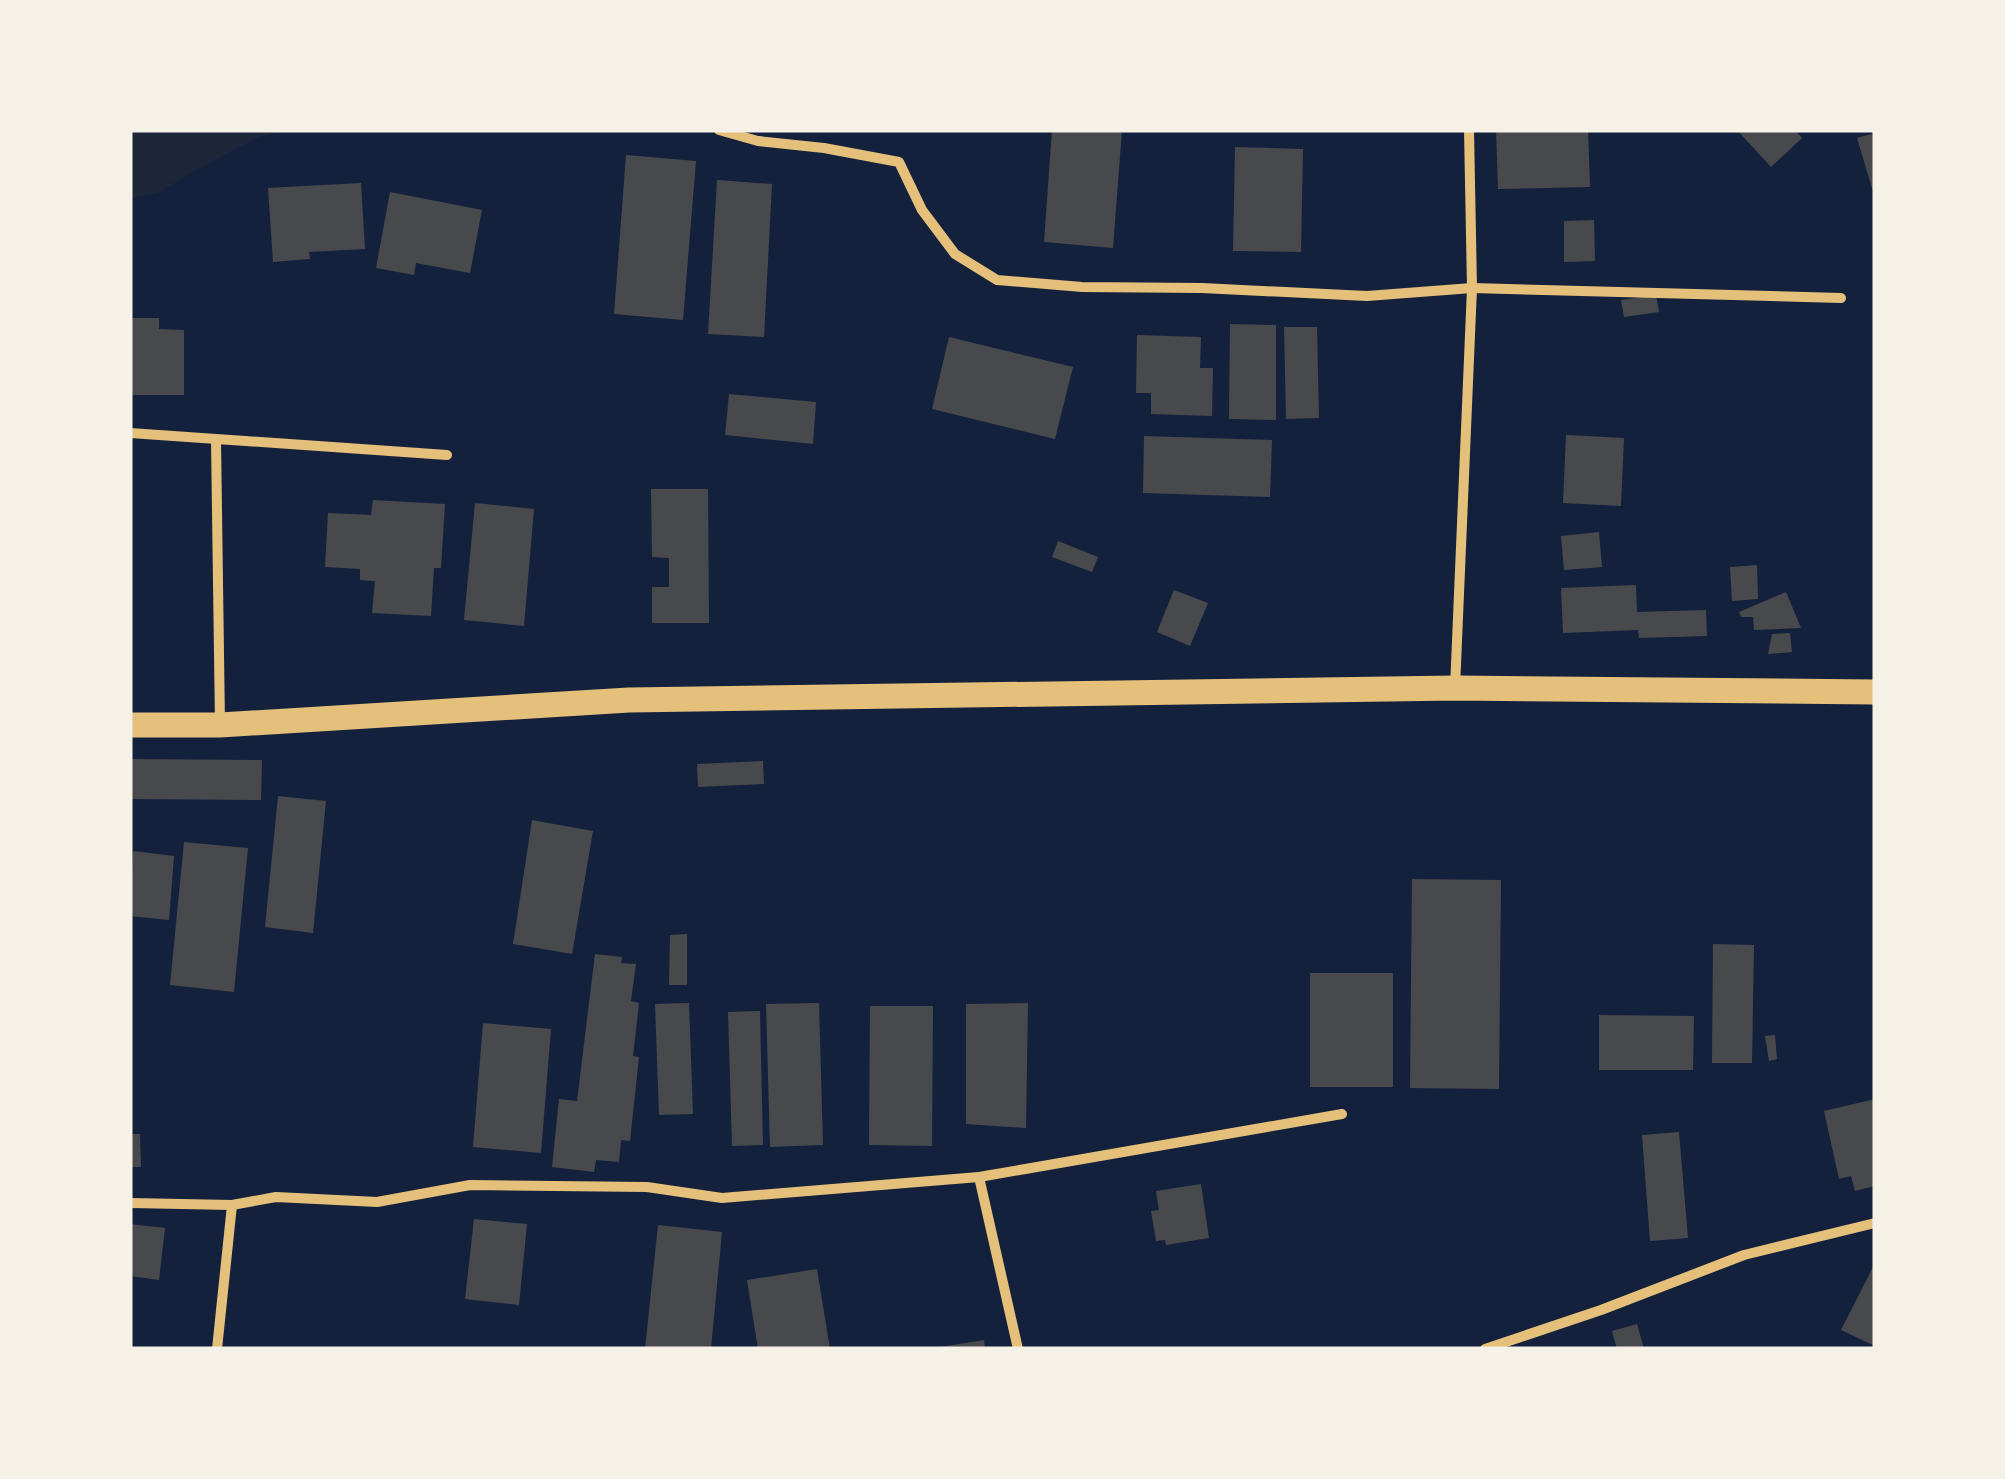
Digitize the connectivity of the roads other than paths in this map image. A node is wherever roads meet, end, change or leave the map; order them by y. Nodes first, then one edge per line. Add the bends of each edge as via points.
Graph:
1 (718, 130) edge
2 (1469, 130) edge
3 (1472, 288) junction
4 (1841, 298) dead end
5 (130, 432) edge
6 (216, 440) junction
7 (447, 455) dead end
8 (1455, 688) junction
9 (1875, 692) edge
10 (130, 725) edge
11 (220, 725) junction
12 (1342, 1114) dead end
13 (980, 1176) junction
14 (130, 1203) edge
15 (232, 1205) junction
16 (1875, 1223) edge
17 (216, 1349) edge
18 (1018, 1349) edge
19 (1485, 1349) edge

1 - 3 street via 899,162 922,210 955,254 998,280 1367,296
2 - 3 street
3 - 4 street
3 - 8 street
5 - 6 street
6 - 7 street
6 - 11 street
8 - 9 main road
8 - 11 main road via 629,700
10 - 11 main road
12 - 13 street
13 - 15 street via 722,1198 647,1188 470,1184 376,1202 276,1197
13 - 18 street
14 - 15 street
15 - 17 street
16 - 19 street via 1744,1256

